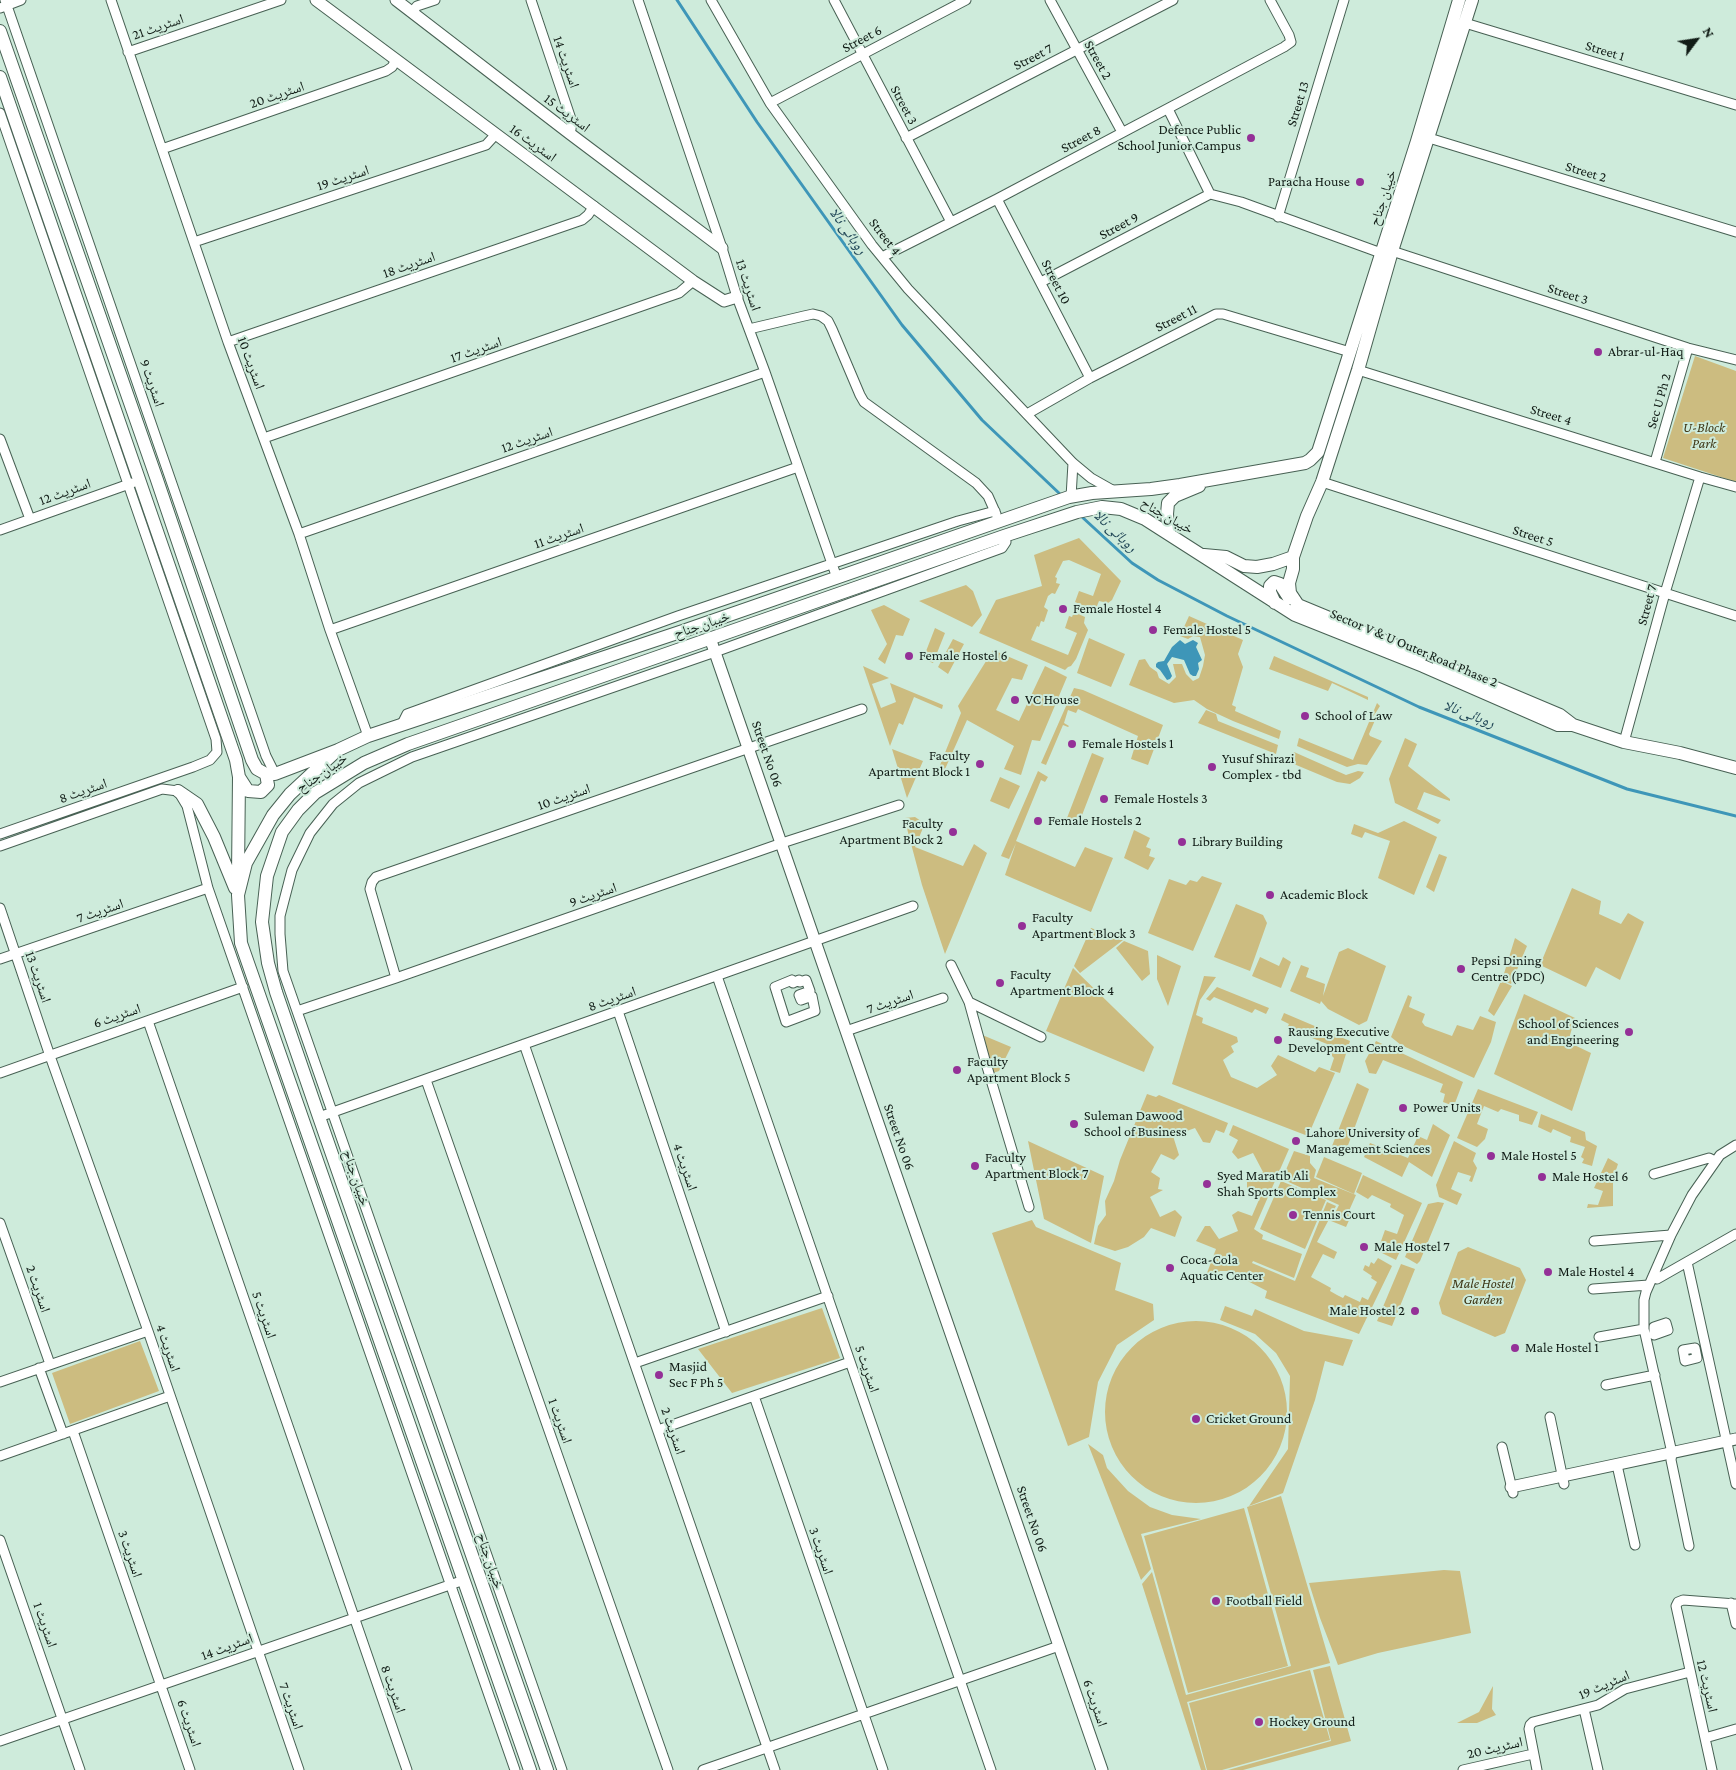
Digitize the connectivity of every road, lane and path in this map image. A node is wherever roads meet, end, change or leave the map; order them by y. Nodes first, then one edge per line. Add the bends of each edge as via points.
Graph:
1 (21, 0) edge
2 (111, 0) edge
3 (281, 0) edge
4 (316, 0) edge
5 (396, 0) edge
6 (435, 0) edge
7 (531, 0) edge
8 (638, 0) edge
9 (711, 0) edge
10 (834, 0) edge
11 (966, 0) edge
12 (1050, 0) edge
13 (1173, 0) edge
14 (1270, 0) edge
15 (1344, 0) edge
16 (1459, 0) edge
17 (1472, 0) edge
18 (4, 4) edge
19 (412, 12) junction
20 (1465, 23) junction
21 (0, 31) edge
22 (1076, 50) junction
23 (128, 52) junction
24 (862, 54) junction
25 (396, 60) junction
26 (0, 77) edge
27 (770, 103) junction
28 (1736, 106) edge
29 (1168, 109) junction
30 (0, 113) edge
31 (1122, 132) junction
32 (568, 133) junction
33 (496, 134) junction
34 (906, 138) junction
35 (1429, 138) junction
36 (162, 149) junction
37 (1210, 194) junction
38 (997, 199) junction
39 (594, 206) junction
40 (1278, 217) junction
41 (951, 222) junction
42 (1736, 232) edge
43 (194, 242) junction
44 (722, 248) junction
45 (1387, 252) junction
46 (882, 257) junction
47 (692, 282) junction
48 (1041, 282) junction
49 (736, 297) junction
50 (749, 330) junction
51 (228, 342) junction
52 (1688, 348) junction
53 (1350, 352) junction
54 (1736, 360) edge
55 (1358, 370) junction
56 (764, 372) junction
57 (1090, 378) junction
58 (1027, 414) junction
59 (264, 438) junction
60 (0, 439) edge
61 (1655, 462) junction
62 (1073, 463) junction
63 (798, 467) junction
64 (1700, 477) junction
65 (1213, 479) junction
66 (134, 482) junction
67 (1322, 482) junction
68 (1736, 487) edge
69 (1115, 492) junction
70 (1070, 497) junction
71 (996, 516) junction
72 (30, 519) junction
73 (0, 530) edge
74 (298, 534) junction
75 (1169, 534) junction
76 (1004, 536) junction
77 (1204, 555) junction
78 (1293, 557) junction
79 (831, 564) junction
80 (837, 578) junction
81 (1665, 593) junction
82 (1275, 604) junction
83 (1298, 604) junction
84 (678, 616) junction
85 (1736, 616) edge
86 (330, 630) junction
87 (683, 631) junction
88 (710, 638) junction
89 (715, 652) junction
90 (862, 709) dead end
91 (402, 724) junction
92 (1573, 725) junction
93 (368, 736) junction
94 (1624, 742) junction
95 (408, 744) junction
96 (749, 748) junction
97 (338, 750) junction
98 (412, 757) junction
99 (1736, 768) edge
100 (271, 774) junction
101 (239, 777) junction
102 (178, 791) junction
103 (899, 805) dead end
104 (0, 834) edge
105 (782, 843) junction
106 (0, 846) edge
107 (208, 888) junction
108 (238, 895) junction
109 (913, 906) dead end
110 (0, 908) edge
111 (816, 942) junction
112 (15, 954) junction
113 (0, 959) edge
114 (951, 965) dead end
115 (277, 972) junction
116 (717, 976) junction
117 (396, 978) junction
118 (806, 980) joint
119 (244, 987) junction
120 (943, 998) dead end
121 (969, 1002) junction
122 (297, 1011) junction
123 (618, 1011) junction
124 (148, 1022) junction
125 (846, 1031) junction
126 (1041, 1037) dead end
127 (524, 1044) junction
128 (50, 1056) junction
129 (0, 1072) edge
130 (426, 1080) junction
131 (333, 1113) junction
132 (319, 1117) junction
133 (1734, 1148) edge
134 (1715, 1161) junction
135 (1654, 1174) dead end
136 (1030, 1207) dead end
137 (0, 1223) edge
138 (1736, 1234) edge
139 (1671, 1235) junction
140 (1594, 1241) dead end
141 (1687, 1262) junction
142 (1651, 1280) junction
143 (1593, 1289) dead end
144 (828, 1296) junction
145 (1644, 1329) junction
146 (148, 1331) junction
147 (726, 1332) junction
148 (1599, 1336) dead end
149 (850, 1362) junction
150 (635, 1363) junction
151 (50, 1364) junction
152 (39, 1368) junction
153 (1655, 1375) junction
154 (0, 1382) edge
155 (1606, 1386) dead end
156 (170, 1396) junction
157 (754, 1396) junction
158 (1550, 1418) dead end
159 (658, 1430) junction
160 (73, 1431) junction
161 (63, 1434) junction
162 (1731, 1444) edge
163 (1502, 1447) dead end
164 (0, 1456) edge
165 (1671, 1456) junction
166 (1618, 1468) junction
167 (1563, 1480) junction
168 (1736, 1484) edge
169 (1512, 1490) joint
170 (0, 1540) edge
171 (1635, 1545) dead end
172 (1688, 1546) dead end
173 (464, 1580) junction
174 (450, 1584) junction
175 (1733, 1604) edge
176 (354, 1618) junction
177 (1736, 1624) edge
178 (1059, 1646) junction
179 (257, 1651) junction
180 (1690, 1672) junction
181 (960, 1680) junction
182 (160, 1686) junction
183 (1584, 1709) junction
184 (863, 1714) junction
185 (63, 1719) junction
186 (1736, 1729) edge
187 (1705, 1738) junction
188 (0, 1742) edge
189 (768, 1748) junction
190 (1533, 1754) junction
191 (80, 1770) edge
192 (190, 1770) edge
193 (299, 1770) edge
194 (407, 1770) edge
195 (515, 1770) edge
196 (530, 1770) edge
197 (547, 1770) edge
198 (562, 1770) edge
199 (668, 1770) edge
200 (703, 1770) edge
201 (775, 1770) edge
202 (883, 1770) edge
203 (991, 1770) edge
204 (1102, 1770) edge
205 (1463, 1770) edge
206 (1537, 1770) edge
207 (1598, 1770) edge
208 (1712, 1770) edge

1 - 18 street
2 - 23 street, اسٹریٹ 10
3 - 23 street, اسٹریٹ 21
4 - 25 street, اسٹریٹ 16
5 - 19 street, اسٹریٹ 15
6 - 19 street via 417,6
7 - 32 street, اسٹریٹ 14 via 572,122
8 - 44 street, اسٹریٹ 13
9 - 27 street, Street 4
10 - 24 street, Street 3
11 - 24 street, Street 6
12 - 22 street, Street 2
13 - 22 street, Street 7
14 - 29 street, Street 8 via 1291,42
15 - 40 street, Street 13
16 - 45 main road, خیبان جناح
17 - 20 main road, خیبان جناح
18 - 100 street, اسٹریٹ 9
19 - 32 street, اسٹریٹ 15
20 - 28 street, Street 1
20 - 35 main road, خیبان جناح
21 - 100 main road via 252,760 257,769
22 - 31 street, Street 2
22 - 34 street, Street 7
23 - 36 street, اسٹریٹ 10
24 - 27 street, Street 6
24 - 34 street, Street 3
25 - 33 street, اسٹریٹ 16
25 - 36 street, اسٹریٹ 20 via 386,72
26 - 66 main road
27 - 46 street, Street 4
29 - 31 street, Street 8
29 - 37 street
30 - 66 street, اسٹریٹ 8
31 - 38 street, Street 8
32 - 44 street, اسٹریٹ 15
33 - 39 street, اسٹریٹ 16
33 - 43 street, اسٹریٹ 19 via 486,145
34 - 41 street, Street 3
35 - 42 street, Street 2
35 - 45 main road, خیبان جناح
36 - 43 street, اسٹریٹ 10
37 - 40 street
37 - 48 street, Street 9
38 - 41 street, Street 8
38 - 48 street, Street 10
39 - 47 street, اسٹریٹ 16
39 - 51 street, اسٹریٹ 18 via 582,220
40 - 45 street
41 - 46 street, Street 8
43 - 51 street, اسٹریٹ 10
44 - 49 street, اسٹریٹ 13
45 - 52 street, Street 3
45 - 53 main road, خیبان جناح
45 - 55 main road, خیبان جناح
46 - 58 street, Street 4 via 908,289
47 - 49 street, اسٹریٹ 16 via 724,302
47 - 59 street, اسٹریٹ 17 via 680,294
48 - 57 street, Street 10
49 - 50 street, اسٹریٹ 13
50 - 56 street, اسٹریٹ 13
50 - 71 street via 813,314 828,321 864,402 976,483 988,496
51 - 59 street, اسٹریٹ 10
52 - 54 street, Street 3
52 - 61 street, Sec U Ph 2
53 - 57 street, Street 11 via 1216,314
53 - 65 main road, خیبان جناح via 1318,452 1310,460
55 - 61 street, Street 4
55 - 67 main road, خیبان جناح
56 - 63 street, اسٹریٹ 13
56 - 74 street, اسٹریٹ 12
57 - 58 street, Street 11
58 - 62 street, Street 4
59 - 74 street, اسٹریٹ 10
60 - 72 street
61 - 64 street, Street 4
62 - 69 street, Street 4
62 - 70 street
63 - 79 street, اسٹریٹ 13
63 - 86 street, اسٹریٹ 11
64 - 68 street, Street 4
64 - 81 street, Street 7
65 - 69 main road, خیبان جناح
65 - 75 main road via 1171,498 1167,508
66 - 72 street, اسٹریٹ 12
66 - 101 main road via 236,760
66 - 104 street, اسٹریٹ 8 via 217,752 210,760 174,774
67 - 78 main road, خیبان جناح
67 - 81 street, Street 5
69 - 70 main road, خیبان جناح
70 - 71 main road, خیبان جناح
71 - 79 street via 958,521
71 - 80 main road, خیبان جناح
72 - 73 street, اسٹریٹ 12
74 - 86 street, اسٹریٹ 10
75 - 76 main road, خیبان جناح via 1134,513 1102,507
75 - 77 main road, خیبان جناح
76 - 88 main road, خیبان جناح
76 - 89 street via 1006,542 1002,548
77 - 78 main road via 1226,557 1244,566 1257,567
77 - 82 main road, Sector V & U Outer Road Phase 2
78 - 83 main road, خیبان جناح via 1289,588
79 - 80 street, اسٹریٹ 13
79 - 84 street
80 - 87 main road, خیبان جناح
81 - 85 street, Street 5
81 - 94 street, Street 7
82 - 83 main road via 1270,586 1277,582
82 - 92 main road, Sector V & U Outer Road Phase 2 via 1558,724
83 - 92 main road via 1560,714
84 - 87 street
84 - 91 street via 407,714
86 - 93 street, اسٹریٹ 10
87 - 91 main road, خیبان جناح
88 - 89 street, Street No 06
88 - 95 main road, خیبان جناح
89 - 96 street, Street No 06
89 - 98 street
90 - 96 street, اسٹریٹ 10
91 - 93 main road, خیبان جناح
92 - 94 main road, Sector V & U Outer Road Phase 2
93 - 97 main road, خیبان جناح
94 - 99 main road, Sector V & U Outer Road Phase 2
95 - 98 street
95 - 115 main road, خیبان جناح via 364,763 328,784 298,810 282,832 267,876 263,905 263,931
96 - 105 street, Street No 06
96 - 117 street, اسٹریٹ 10 via 376,877 370,889
97 - 100 main road, خیبان جناح
97 - 108 main road, خیبان جناح via 290,794 273,815 246,862
98 - 115 street via 359,783 333,804 310,833 284,895
100 - 101 main road via 268,785 261,792 248,791
101 - 108 main road
102 - 106 street via 162,789
102 - 107 street via 189,813
102 - 108 main road via 197,804
103 - 105 street, اسٹریٹ 9
105 - 111 street, Street No 06
105 - 117 street, اسٹریٹ 9
107 - 112 street, اسٹریٹ 7
107 - 119 street
108 - 173 main road, خیبان جناح via 241,943
109 - 111 street, اسٹریٹ 8
110 - 112 street, اسٹریٹ 13
111 - 116 street, اسٹریٹ 8
111 - 125 street, Street No 06
112 - 113 street, اسٹریٹ 7
112 - 128 street, اسٹریٹ 13
114 - 121 street
115 - 122 street
115 - 132 main road, خیبان جناح
116 - 123 street, اسٹریٹ 8
116 - 144 street, اسٹریٹ 5
117 - 122 street, اسٹریٹ 9
118 - 118 street via 810,991 799,995 800,1000 812,996 815,1011 786,1022 775,987 792,980 793,983
119 - 124 street, اسٹریٹ 6
119 - 174 street
120 - 125 street, اسٹریٹ 7
121 - 126 street
121 - 136 street
122 - 131 street
123 - 127 street, اسٹریٹ 8
123 - 147 street, اسٹریٹ 4
124 - 128 street, اسٹریٹ 6
124 - 176 street, اسٹریٹ 5
125 - 178 street, Street No 06
127 - 130 street, اسٹریٹ 8
127 - 150 street, اسٹریٹ 2
128 - 129 street, اسٹریٹ 6
128 - 146 street, اسٹریٹ 4
130 - 131 street, اسٹریٹ 8
130 - 199 street, اسٹریٹ 1
131 - 132 street, اسٹریٹ 8
131 - 198 street
132 - 197 main road, خیبان جناح
133 - 134 street
134 - 135 street via 1709,1158
134 - 139 street
137 - 151 street, اسٹریٹ 2
138 - 141 street
139 - 140 street
139 - 142 street
141 - 142 street
141 - 162 street
142 - 143 street
142 - 145 street via 1644,1300
144 - 147 street
144 - 149 street, اسٹریٹ 5
145 - 148 street
145 - 153 street
146 - 151 street
146 - 156 street, اسٹریٹ 4
147 - 150 street
149 - 157 street
149 - 181 street, اسٹریٹ 5
150 - 159 street, اسٹریٹ 2
151 - 152 street
152 - 154 street
152 - 161 street
153 - 155 street
153 - 165 street
156 - 160 street
156 - 179 street, اسٹریٹ 4
157 - 159 street
157 - 184 street, اسٹریٹ 3
158 - 167 street
159 - 189 street, اسٹریٹ 2
160 - 161 street
160 - 182 street, اسٹریٹ 3
161 - 164 street
162 - 165 street
162 - 168 street
163 - 169 street
165 - 166 street
165 - 172 street
166 - 167 street
166 - 171 street
167 - 169 street
170 - 185 street, اسٹریٹ 1
173 - 174 street, اسٹریٹ 14
173 - 196 main road, خیبان جناح
174 - 176 street, اسٹریٹ 14
174 - 195 street
175 - 177 street
175 - 180 street, اسٹریٹ 12 via 1683,1600 1677,1604
176 - 179 street, اسٹریٹ 14
176 - 194 street, اسٹریٹ 8
178 - 181 street
178 - 204 street, اسٹریٹ 6
179 - 182 street, اسٹریٹ 14
179 - 193 street, اسٹریٹ 7
180 - 183 street, اسٹریٹ 19 via 1625,1689 1606,1702
180 - 187 street, اسٹریٹ 12
181 - 184 street
181 - 203 street, اسٹریٹ 5
182 - 185 street, اسٹریٹ 14
182 - 192 street, اسٹریٹ 6
183 - 190 street, اسٹریٹ 19 via 1533,1722 1530,1725
183 - 207 street
184 - 189 street
184 - 202 street
185 - 188 street, اسٹریٹ 14
185 - 191 street
186 - 187 street
187 - 208 street, اسٹریٹ 12
189 - 200 street
189 - 201 street, اسٹریٹ 2
190 - 205 street, اسٹریٹ 20
190 - 206 street

